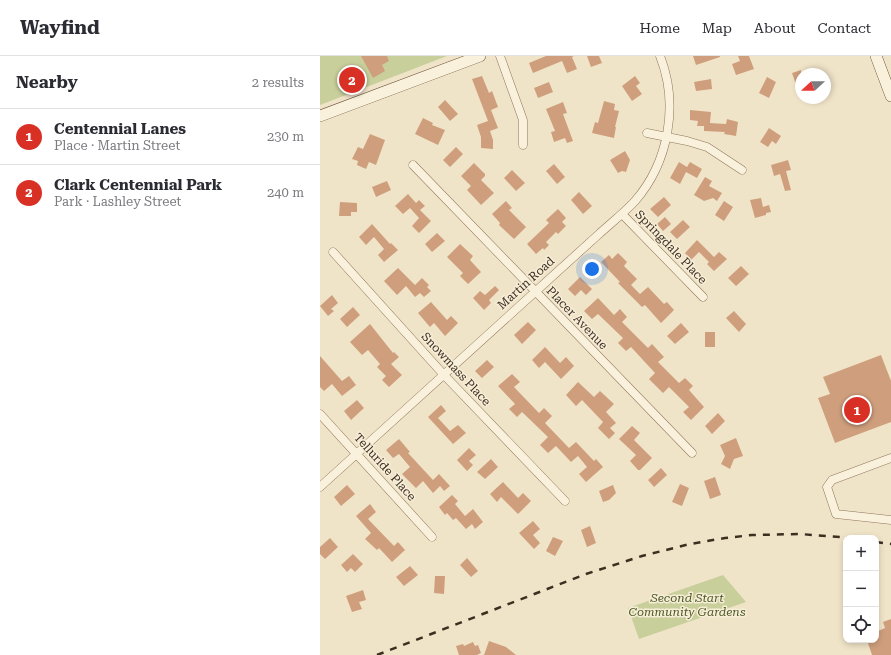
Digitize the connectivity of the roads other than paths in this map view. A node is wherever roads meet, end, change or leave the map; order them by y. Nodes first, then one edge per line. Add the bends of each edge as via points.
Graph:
1 (480, 56) edge
2 (500, 56) edge
3 (660, 56) edge
4 (876, 56) edge
5 (891, 96) edge
6 (320, 116) edge
7 (646, 133) dead end
8 (666, 138) junction
9 (523, 145) dead end
10 (413, 165) dead end
11 (742, 170) dead end
12 (622, 214) junction
13 (333, 252) dead end
14 (535, 292) junction
15 (703, 297) dead end
16 (444, 375) junction
17 (320, 414) edge
18 (692, 453) dead end
19 (357, 454) junction
20 (891, 458) edge
21 (320, 487) edge
22 (565, 501) dead end
23 (891, 520) edge
24 (432, 537) dead end

1 - 6 street
2 - 9 street via 523,120
3 - 8 street, Martin Road via 668,86 670,111
4 - 5 street
7 - 8 street
8 - 11 street via 707,147
8 - 12 street, Martin Road via 660,161 651,178 636,200
10 - 14 street, Placer Avenue
12 - 14 street, Martin Road
12 - 15 street, Springdale Place
13 - 16 street, Snowmass Place
14 - 16 street, Martin Road
14 - 18 street, Placer Avenue
16 - 19 street, Martin Road
16 - 22 street, Snowmass Place
17 - 19 street, Telluride Place
19 - 21 street, Martin Road
19 - 24 street, Telluride Place
20 - 23 street via 832,480 827,486 836,514

